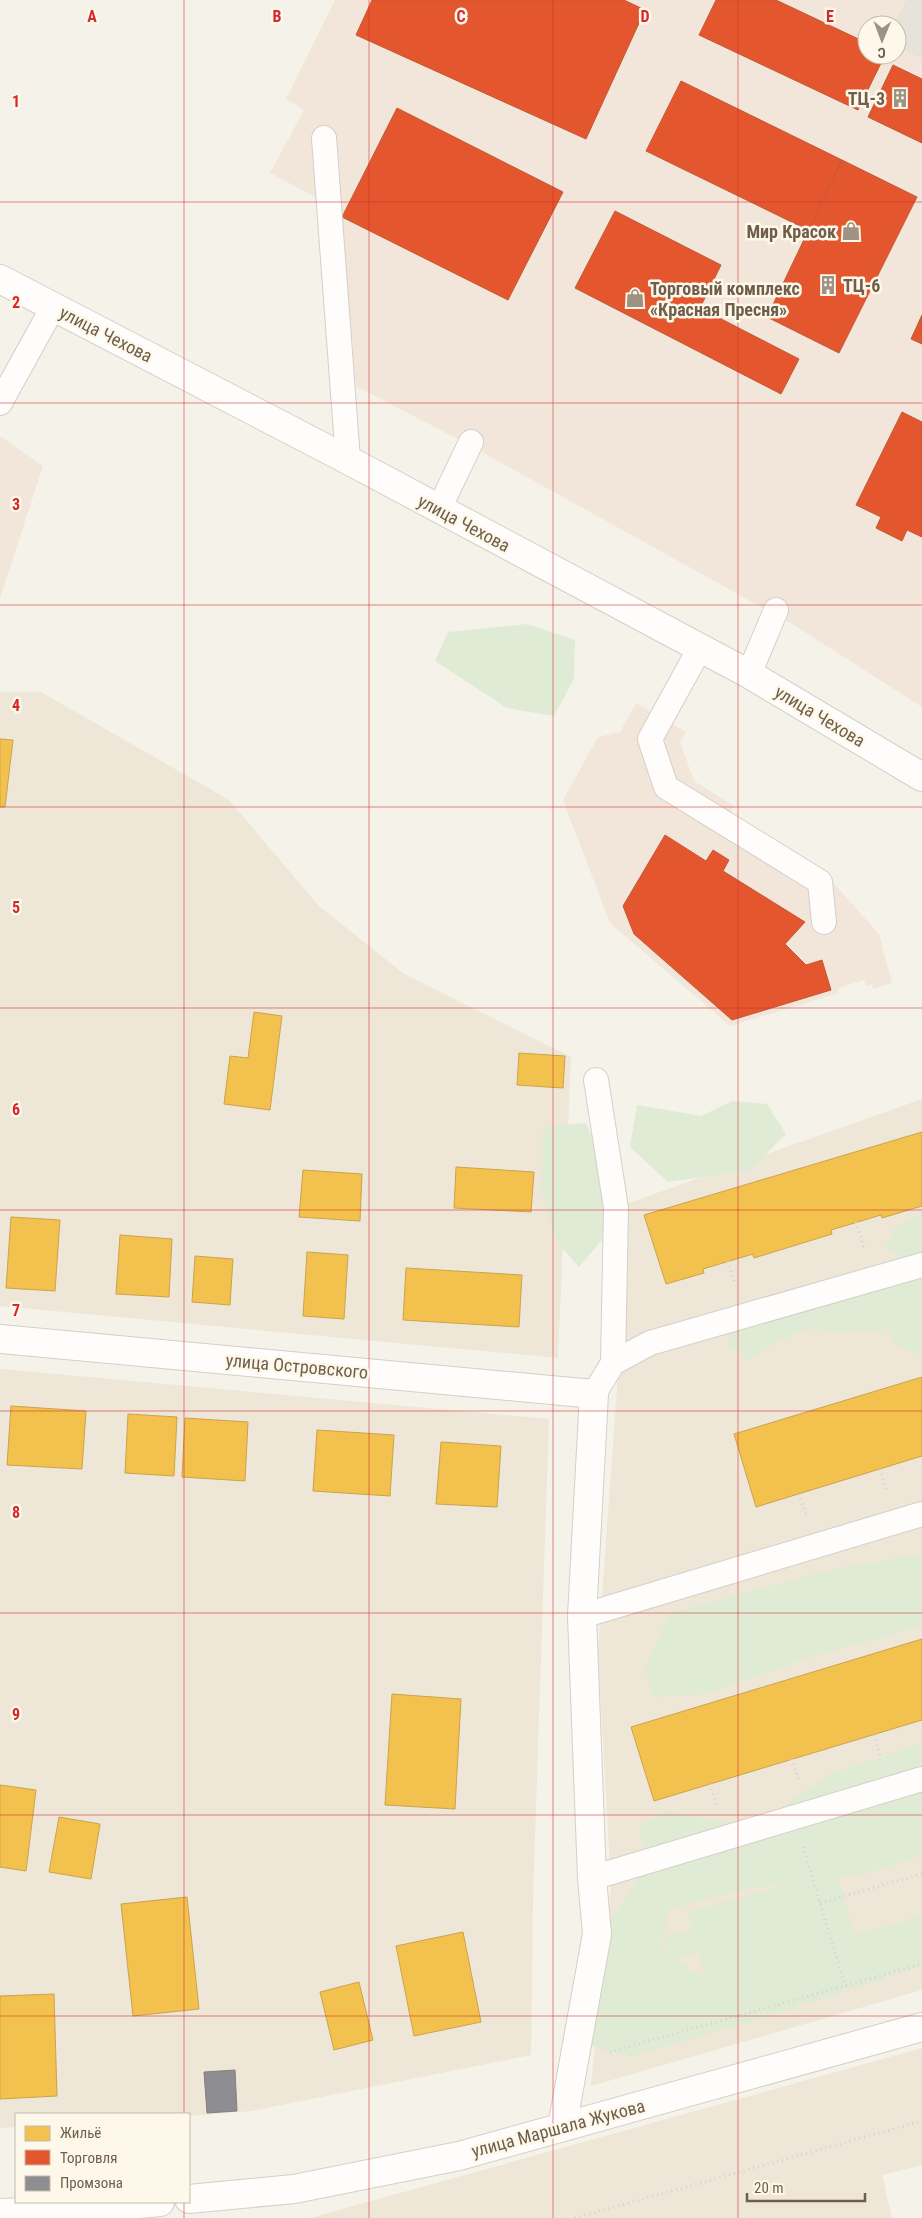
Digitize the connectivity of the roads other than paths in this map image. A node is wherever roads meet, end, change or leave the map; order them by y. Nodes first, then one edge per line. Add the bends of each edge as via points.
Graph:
1 (324, 138) dead end
2 (0, 278) edge
3 (53, 307) junction
4 (0, 403) edge
5 (471, 442) dead end
6 (348, 460) junction
7 (439, 509) junction
8 (776, 610) dead end
9 (700, 648) junction
10 (749, 674) junction
11 (922, 777) edge
12 (824, 922) dead end
13 (596, 1080) dead end
14 (922, 1265) edge
15 (0, 1339) edge
16 (613, 1363) junction
17 (594, 1394) junction
18 (922, 1514) edge
19 (582, 1616) junction
20 (922, 1779) edge
21 (592, 1878) junction
22 (922, 2028) edge
23 (562, 2127) junction
24 (190, 2199) edge
25 (149, 2203) edge
26 (0, 2214) edge

1 - 6 lane
2 - 3 street, улица Чехова
3 - 4 lane
3 - 6 street, улица Чехова
5 - 7 lane
6 - 7 street, улица Чехова
7 - 9 street, улица Чехова
8 - 10 lane
9 - 10 street, улица Чехова
9 - 12 lane via 650,739 666,787 820,882
10 - 11 street, улица Чехова
13 - 16 lane via 616,1208
14 - 16 lane via 650,1343
15 - 17 street, улица Островского
16 - 17 lane
17 - 19 street
18 - 19 lane
19 - 21 street
20 - 21 lane
21 - 23 street via 597,1934
22 - 23 street, улица Маршала Жукова
23 - 24 street, улица Маршала Жукова via 459,2156 294,2188
25 - 26 street

